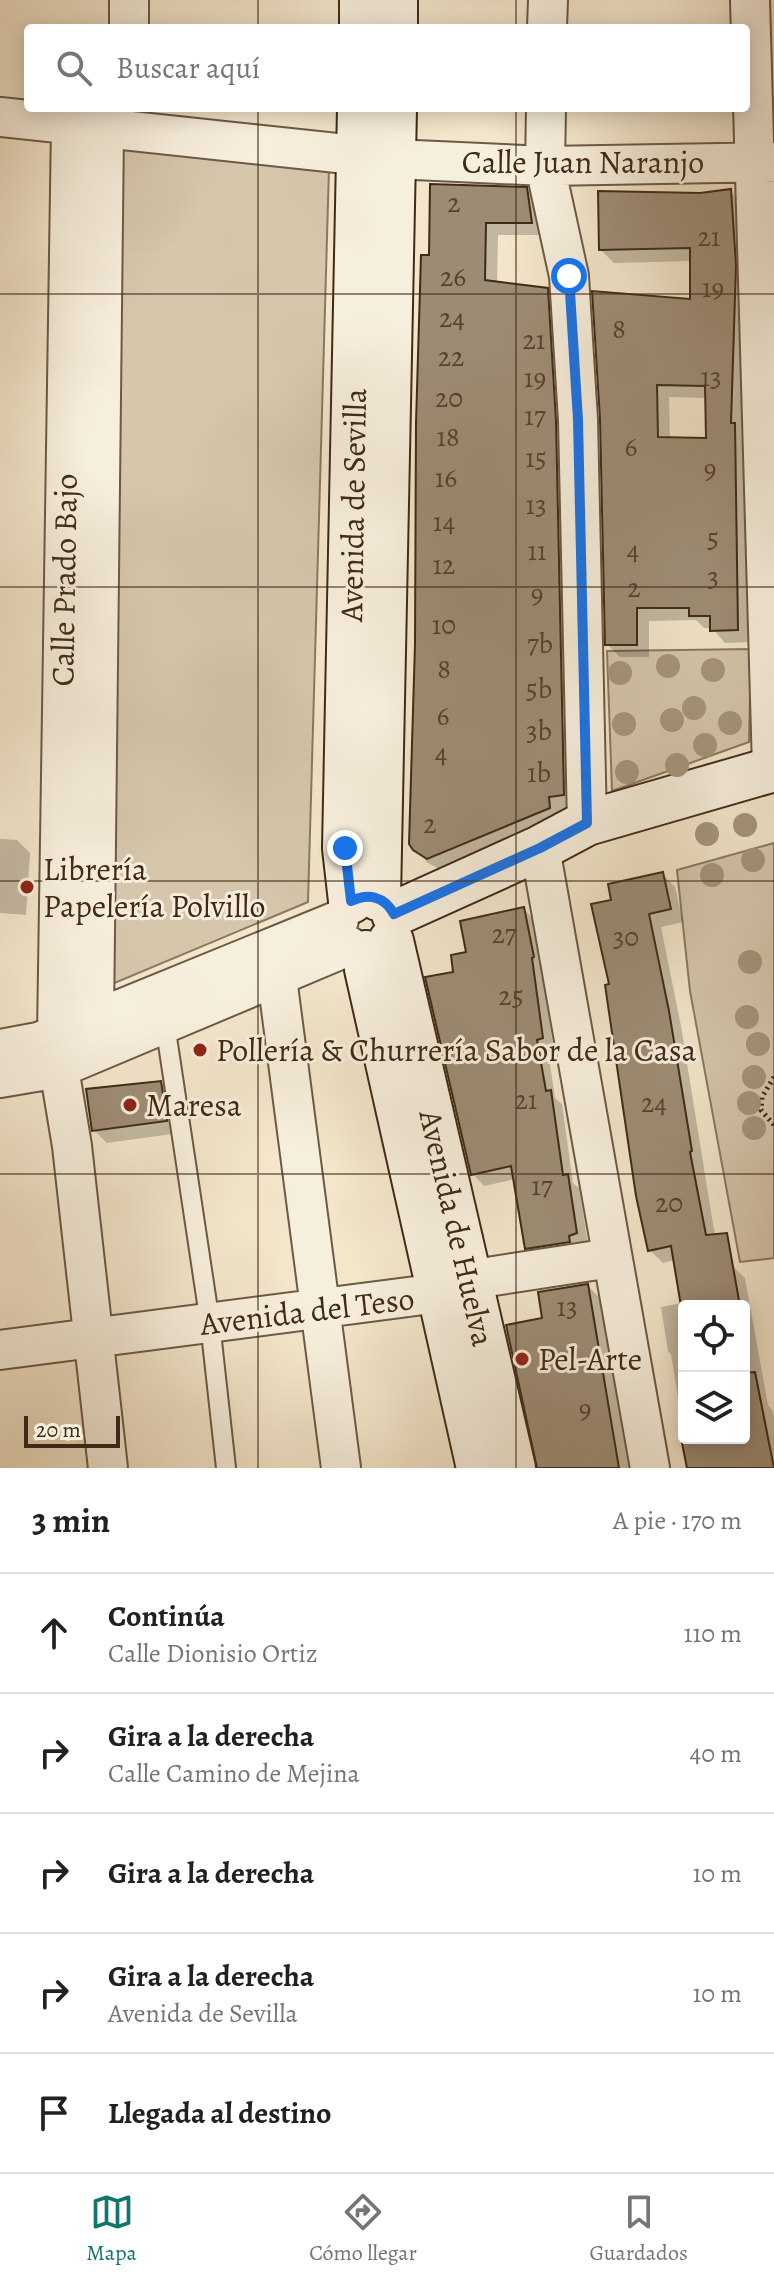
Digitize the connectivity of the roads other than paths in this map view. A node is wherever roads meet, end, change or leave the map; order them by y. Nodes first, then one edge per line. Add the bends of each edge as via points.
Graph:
1 (129, 0) edge
2 (362, 0) edge
3 (395, 0) edge
4 (548, 0) edge
5 (750, 0) edge
6 (129, 24) edge
7 (362, 24) edge
8 (395, 24) edge
9 (547, 24) edge
10 (361, 112) edge
11 (393, 112) edge
12 (546, 112) edge
13 (0, 117) edge
14 (109, 123) edge
15 (376, 157) junction
16 (763, 162) edge
17 (545, 166) junction
18 (773, 768) edge
19 (587, 823) junction
20 (540, 848) junction
21 (367, 925) junction
22 (273, 963) junction
23 (94, 1020) junction
24 (165, 1024) junction
25 (0, 1049) edge
26 (58, 1051) junction
27 (0, 1078) edge
28 (611, 1258) junction
29 (454, 1287) junction
30 (322, 1308) junction
31 (210, 1323) junction
32 (93, 1339) junction
33 (0, 1350) edge
34 (108, 1468) edge
35 (226, 1468) edge
36 (341, 1468) edge
37 (479, 1468) edge
38 (513, 1468) edge
39 (650, 1468) edge

1 - 6 street
2 - 7 street
3 - 8 street
4 - 9 street
5 - 16 street
10 - 15 street, Avenida de Sevilla
11 - 15 street, Avenida de Sevilla
12 - 17 street
13 - 14 street, Calle Juan Naranjo
14 - 15 street, Calle Juan Naranjo
14 - 23 street, Calle Prado Bajo
14 - 26 street, Calle Prado Bajo
15 - 17 street, Calle Juan Naranjo
15 - 21 street, Avenida de Sevilla
16 - 17 street, Calle Juan Naranjo
16 - 18 street
17 - 19 street via 569,276 578,420
18 - 19 street
19 - 20 street
20 - 21 street
20 - 28 street
21 - 22 street
21 - 29 street, Avenida de Huelva
22 - 23 street
22 - 24 street
22 - 30 street
23 - 26 street
24 - 26 street
24 - 31 lane
25 - 26 street via 38,1042
26 - 27 street
26 - 32 street, Calle Prado Bajo
28 - 29 street, Avenida del Teso
28 - 39 street
29 - 30 street, Avenida del Teso
29 - 37 street, Avenida de Huelva
29 - 38 street, Avenida de Huelva
30 - 31 street, Avenida del Teso
30 - 36 street
31 - 32 street, Avenida del Teso
31 - 35 lane
32 - 33 street, Avenida del Teso
32 - 34 street, Calle Prado Bajo

